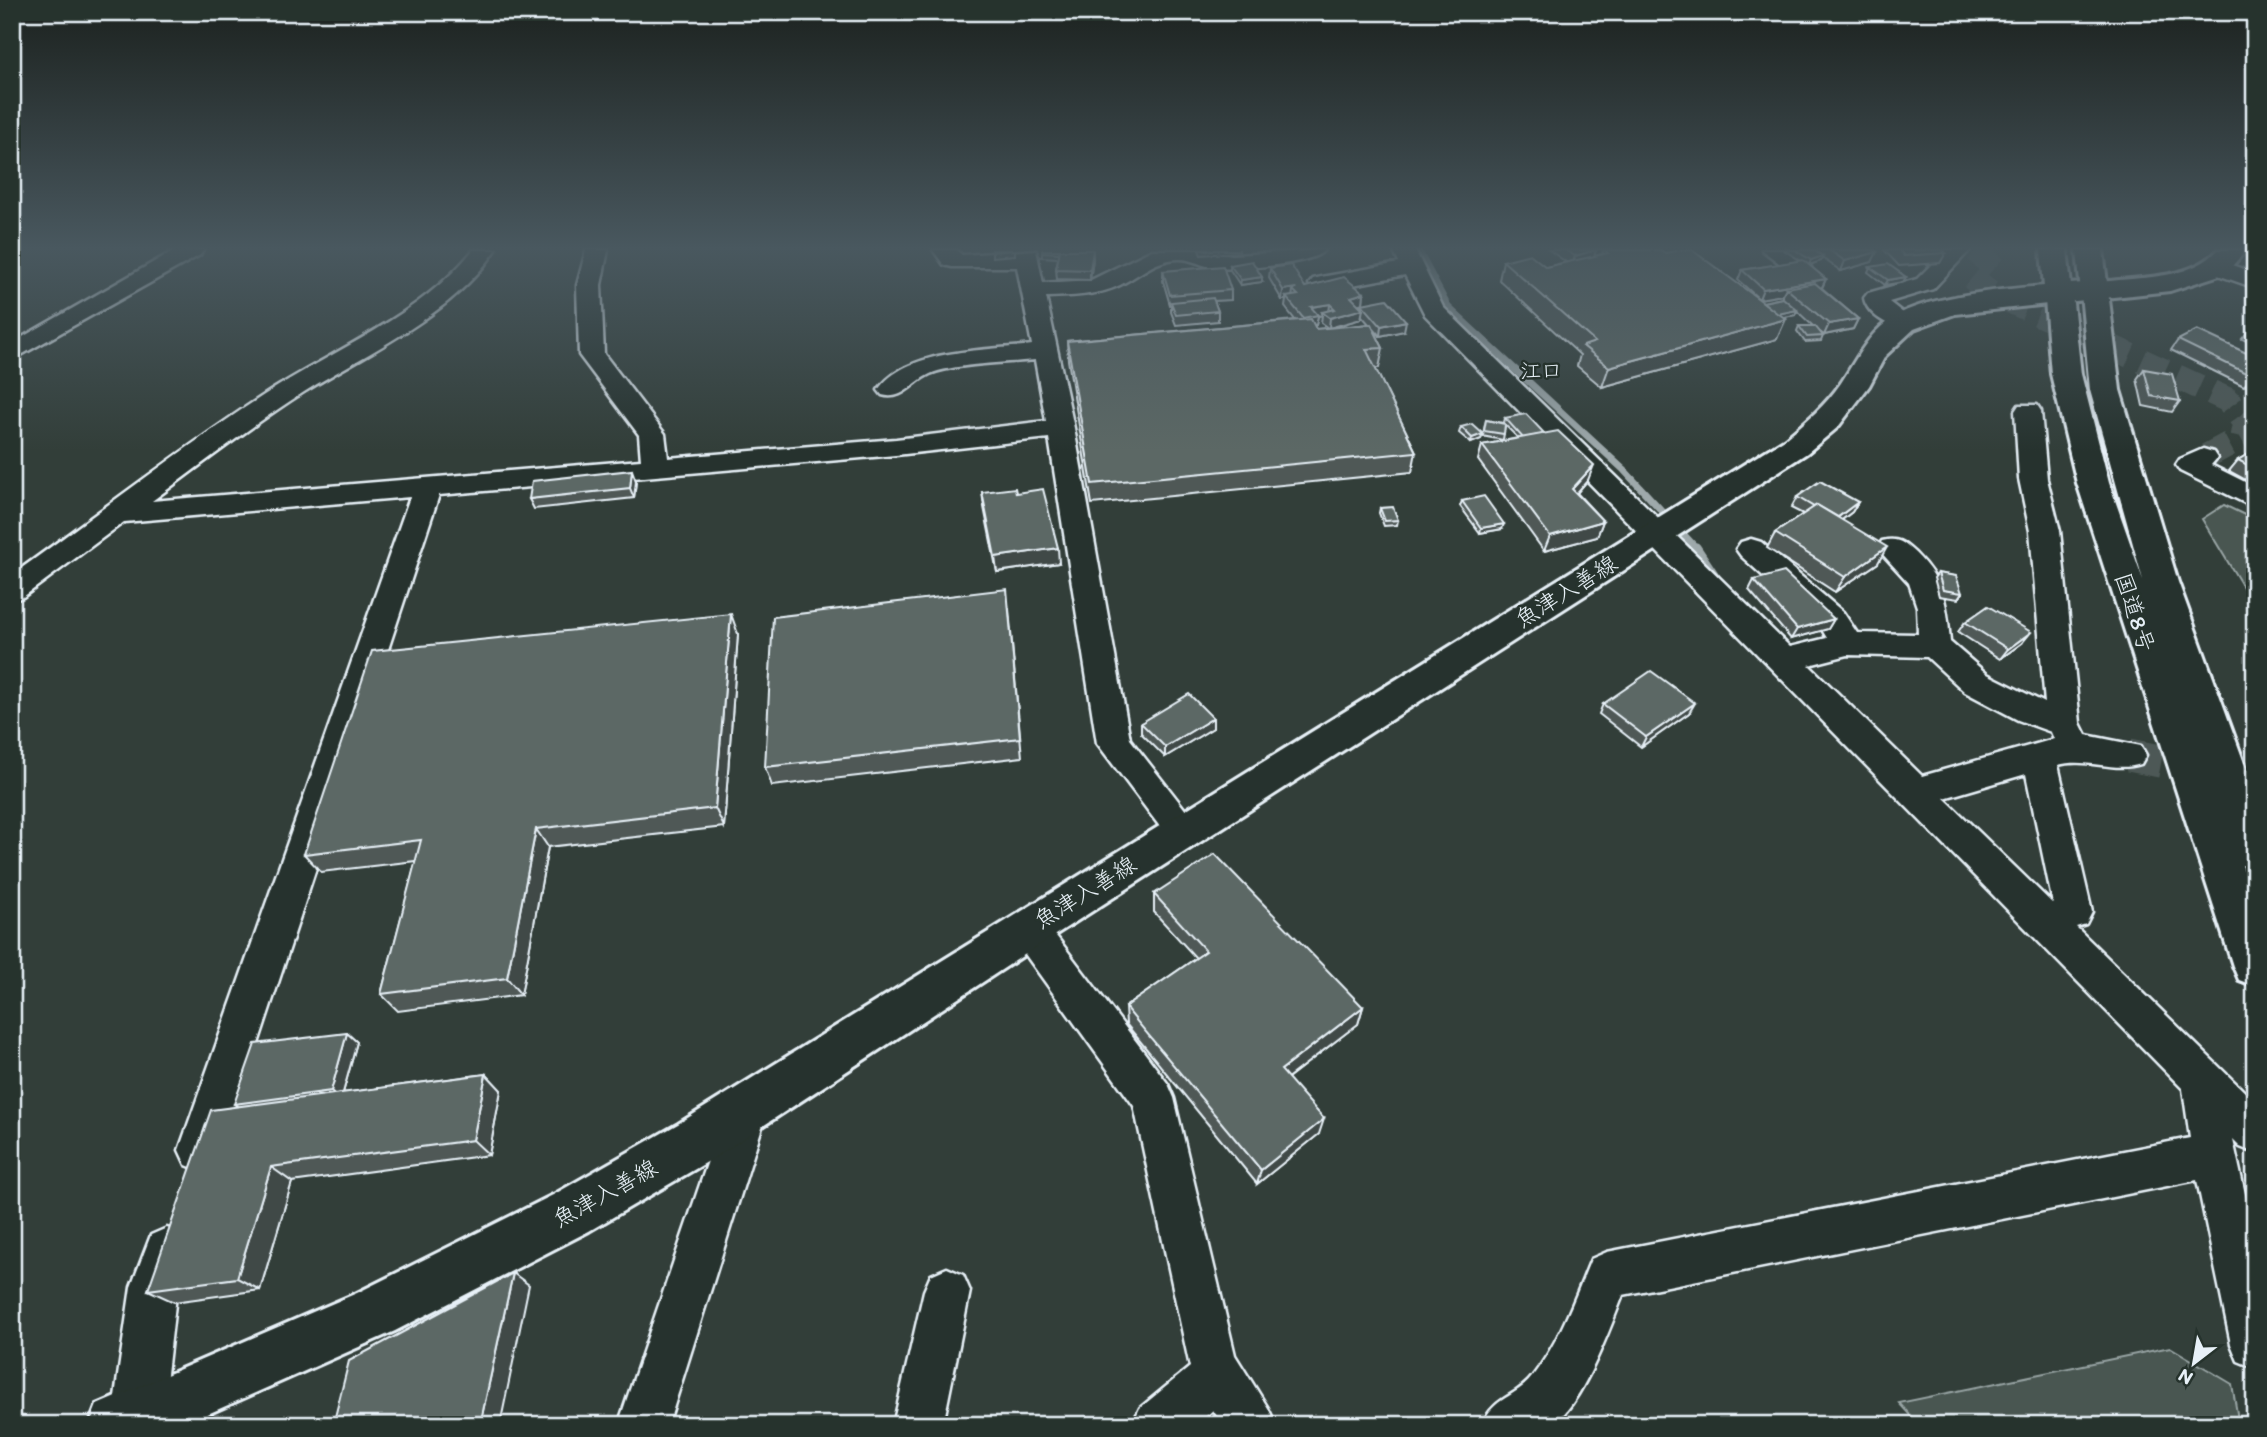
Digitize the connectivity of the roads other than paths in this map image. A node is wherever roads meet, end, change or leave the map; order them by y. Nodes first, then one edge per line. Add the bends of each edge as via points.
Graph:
1 (76, 317) edge
2 (407, 317) edge
3 (590, 317) edge
4 (1037, 317) edge
5 (1440, 317) edge
6 (1896, 317) edge
7 (1920, 317) edge
8 (2061, 317) edge
9 (2097, 317) edge
10 (1904, 323) junction
11 (1044, 351) junction
12 (12, 354) edge
13 (891, 390) dead end
14 (2028, 411) dead end
15 (1060, 428) junction
16 (2203, 458) dead end
17 (655, 468) junction
18 (428, 487) junction
19 (2255, 499) edge
20 (119, 513) junction
21 (1656, 534) junction
22 (1892, 548) dead end
23 (1751, 549) dead end
24 (12, 590) edge
25 (1847, 644) junction
26 (1935, 646) junction
27 (1781, 661) junction
28 (2069, 735) junction
29 (2129, 755) tunnel mouth
30 (2039, 757) junction
31 (1914, 792) junction
32 (1183, 830) junction
33 (2255, 852) edge
34 (2073, 912) dead end
35 (1028, 928) junction
36 (2255, 966) edge
37 (2203, 1083) junction
38 (747, 1108) junction
39 (2255, 1132) edge
40 (2214, 1155) junction
41 (190, 1183) edge
42 (176, 1222) edge
43 (947, 1291) dead end
44 (2255, 1344) edge
45 (1219, 1374) junction
46 (127, 1421) edge
47 (643, 1425) edge
48 (918, 1425) edge
49 (1157, 1425) edge
50 (1251, 1425) edge
51 (1507, 1425) edge

1 - 12 street
2 - 20 street via 271,402
3 - 17 street via 592,355 652,434
4 - 11 street
5 - 21 street
6 - 10 street
7 - 10 main road, 魚津入善線
8 - 36 main road, 国道8号 via 2066,374 2093,483
9 - 33 main road, 国道8号 via 2108,403 2161,582
10 - 21 main road, 魚津入善線 via 1873,352 1827,420 1796,446
11 - 13 street via 927,366
11 - 15 street
14 - 28 street
15 - 17 street
15 - 32 street via 1114,743
16 - 19 street via 2190,465
17 - 18 street
18 - 20 street
18 - 41 street
20 - 24 street
21 - 27 street
21 - 32 main road, 魚津入善線
22 - 26 street via 1923,579 1932,607
23 - 25 street via 1823,611
25 - 26 street
25 - 27 street
26 - 28 street via 1976,683
27 - 31 street
28 - 29 street
28 - 30 street
30 - 31 street
30 - 34 street
31 - 37 street
32 - 35 main road, 魚津入善線
35 - 38 main road, 魚津入善線
35 - 45 street via 1153,1098 1213,1365
37 - 39 street
37 - 40 street
38 - 46 main road, 魚津入善線 via 571,1213 376,1311
38 - 47 street
40 - 44 street
40 - 51 street via 1607,1275 1582,1341 1548,1396
42 - 46 street via 154,1287
43 - 48 street
45 - 49 street
45 - 50 street

